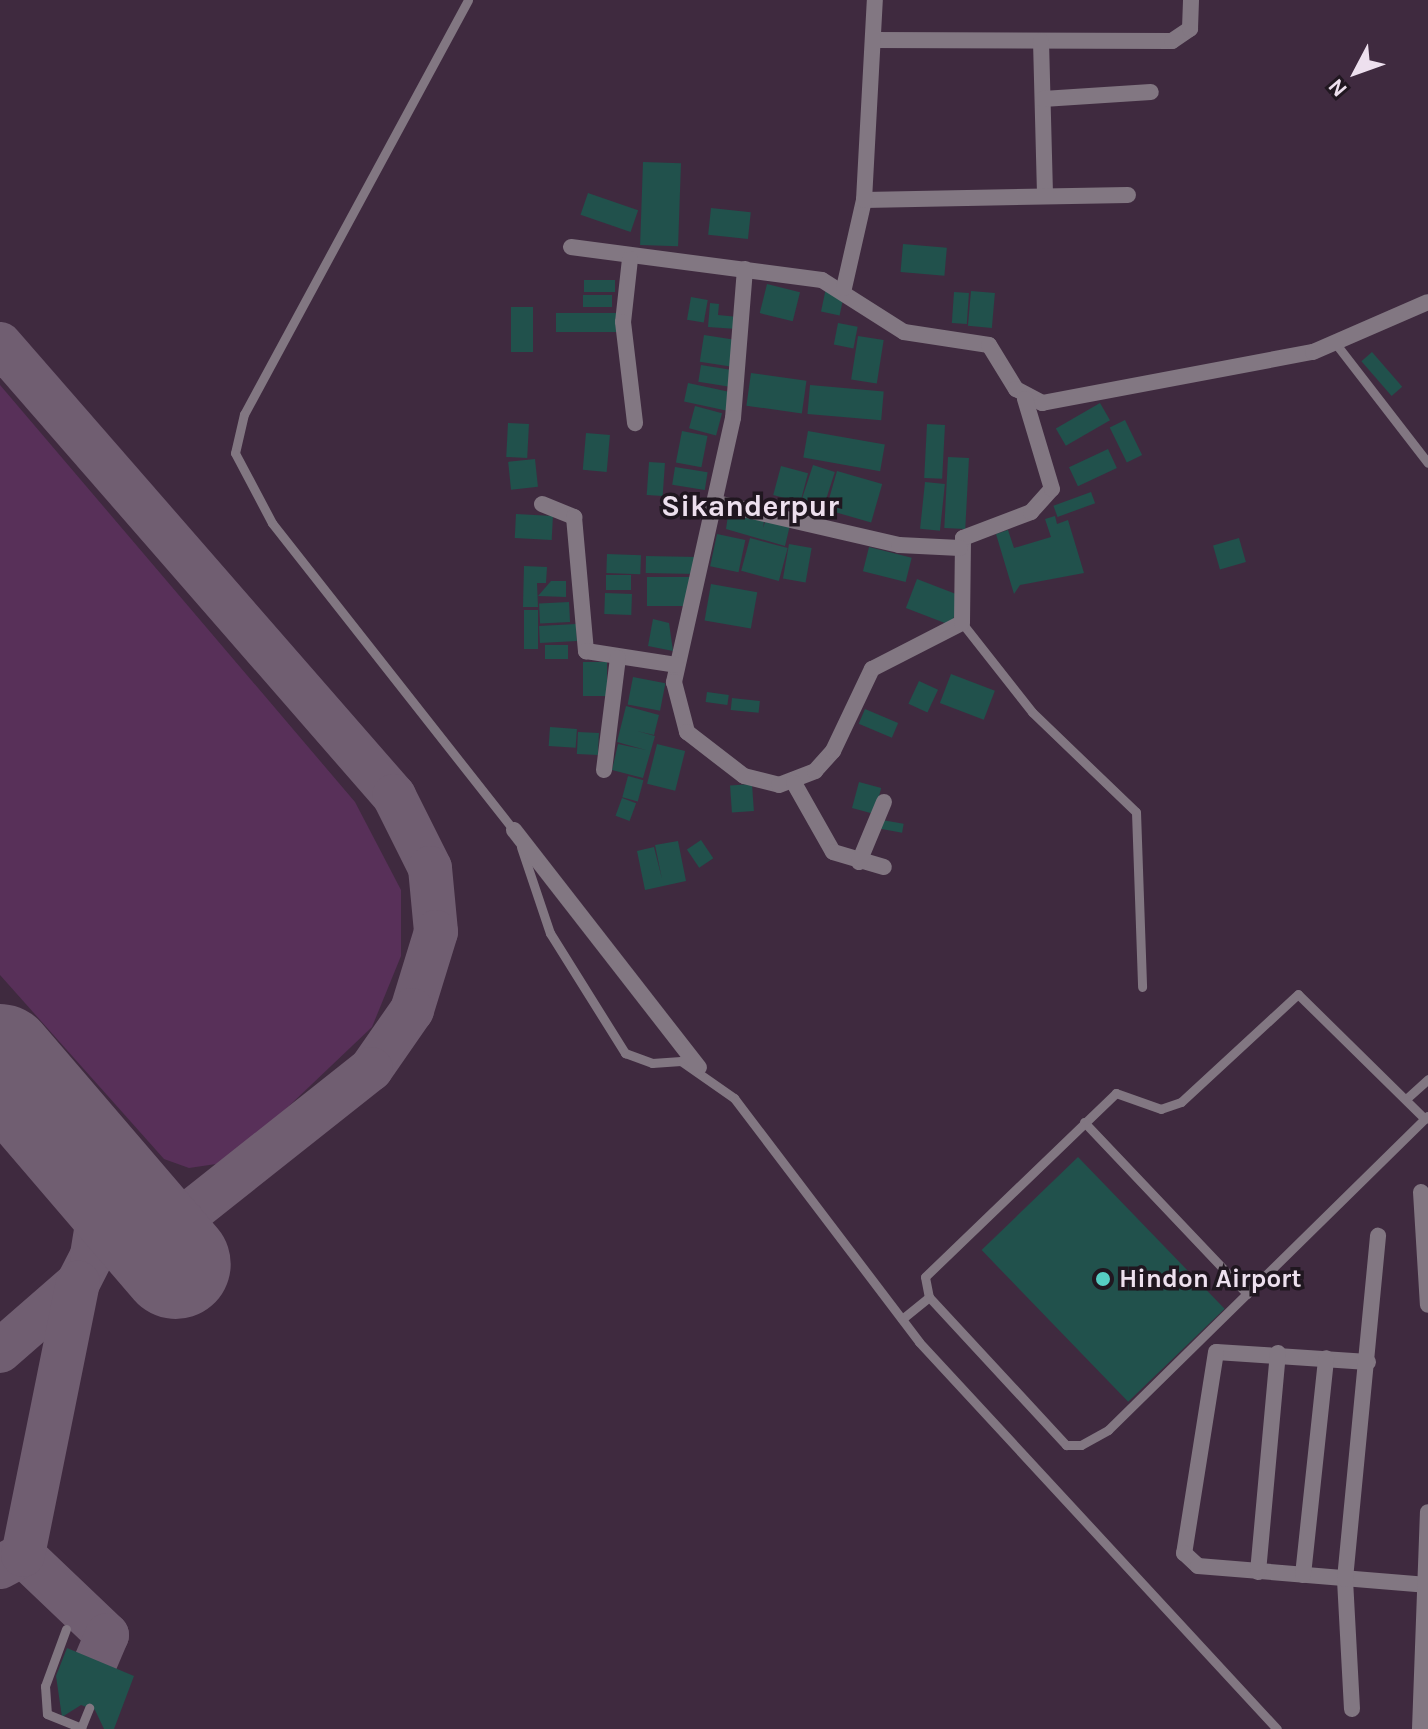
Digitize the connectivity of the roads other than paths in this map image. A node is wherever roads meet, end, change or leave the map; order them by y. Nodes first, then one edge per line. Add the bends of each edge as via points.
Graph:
1 (468, 0) edge
2 (875, 0) edge
3 (1191, 0) edge
4 (873, 40) junction
5 (1041, 41) junction
6 (1151, 92) dead end
7 (1043, 99) junction
8 (1128, 195) dead end
9 (1045, 196) junction
10 (864, 200) junction
11 (571, 247) dead end
12 (630, 259) junction
13 (745, 269) junction
14 (844, 288) junction
15 (1428, 302) edge
16 (1336, 344) junction
17 (1025, 399) junction
18 (635, 423) dead end
19 (1428, 463) edge
20 (717, 503) junction
21 (542, 504) dead end
22 (960, 548) junction
23 (962, 623) junction
24 (618, 658) junction
25 (676, 665) junction
26 (604, 770) dead end
27 (794, 783) junction
28 (884, 802) dead end
29 (514, 830) junction
30 (859, 862) junction
31 (884, 867) dead end
32 (1142, 987) dead end
33 (699, 1068) junction
34 (1428, 1079) edge
35 (1406, 1099) junction
36 (1427, 1118) edge
37 (1084, 1122) junction
38 (1421, 1192) dead end
39 (1378, 1236) dead end
40 (1247, 1294) junction
41 (929, 1297) junction
42 (1428, 1305) edge
43 (902, 1319) junction
44 (1278, 1353) junction
45 (1326, 1358) junction
46 (1368, 1362) junction
47 (1428, 1512) edge
48 (1258, 1572) junction
49 (1303, 1575) junction
50 (1345, 1579) junction
51 (1426, 1585) edge
52 (66, 1629) dead end
53 (89, 1708) dead end
54 (1352, 1709) dead end
55 (1277, 1729) edge
56 (1420, 1729) edge

1 - 29 lane via 244,414 235,453 272,523
2 - 4 street
3 - 5 street via 1190,29 1172,41
4 - 5 street
4 - 10 street
5 - 7 street
6 - 7 street
7 - 9 street
8 - 9 street
9 - 10 street
10 - 14 street
11 - 12 street
12 - 13 street
12 - 18 street via 623,322
13 - 14 street
13 - 20 street via 737,391
14 - 17 street via 904,332 997,349
15 - 16 street
16 - 17 street via 1052,402
16 - 19 lane
17 - 22 street via 1050,477 1048,498 1031,512 969,532
20 - 22 street via 899,545
20 - 25 street
21 - 24 street via 574,517 581,645
22 - 23 street
23 - 27 street via 872,669 826,762
23 - 32 lane via 1032,712 1136,812
24 - 25 street
24 - 26 street
25 - 27 street via 677,707 696,741 762,784
27 - 30 street via 823,840
28 - 30 street
29 - 33 street
29 - 33 lane via 550,933 625,1053
30 - 31 street
33 - 43 lane via 734,1098
34 - 35 lane
35 - 36 lane
35 - 37 lane via 1298,994 1181,1102 1161,1109 1116,1093
36 - 40 lane
37 - 40 lane
37 - 41 lane via 925,1277
38 - 42 street
39 - 46 street
40 - 41 lane via 1108,1430 1081,1445 1066,1445
41 - 43 lane
43 - 55 lane
44 - 45 street
44 - 48 street
44 - 48 street via 1224,1349 1212,1360 1184,1541 1184,1553 1198,1566
45 - 46 street
45 - 49 street
46 - 50 street
47 - 51 street
48 - 49 street
49 - 50 street
50 - 51 street
50 - 54 street
51 - 56 street
52 - 53 lane via 45,1686 47,1714 81,1728

